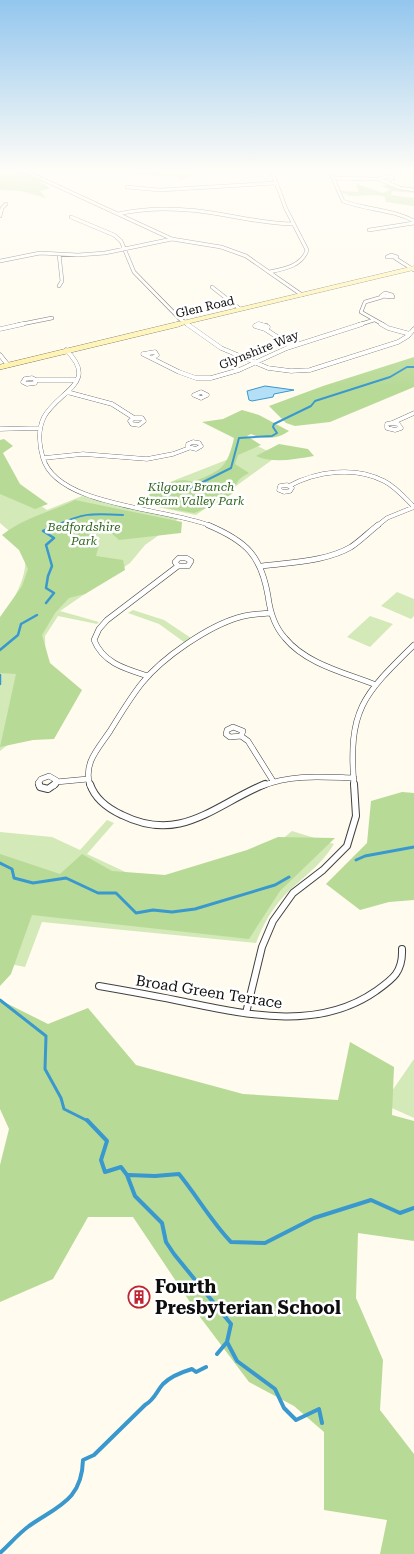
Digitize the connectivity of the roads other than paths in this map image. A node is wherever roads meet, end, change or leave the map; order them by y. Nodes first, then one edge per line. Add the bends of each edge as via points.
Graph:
1 (121, 242) edge
2 (160, 242) edge
3 (185, 242) edge
4 (303, 242) edge
5 (125, 249) junction
6 (59, 254) junction
7 (395, 258) dead end
8 (0, 260) edge
9 (413, 269) edge
10 (269, 272) junction
11 (60, 286) dead end
12 (212, 287) dead end
13 (302, 295) junction
14 (382, 297) dead end
15 (240, 309) junction
16 (52, 318) dead end
17 (374, 320) junction
18 (184, 322) junction
19 (0, 329) edge
20 (265, 329) dead end
21 (414, 329) edge
22 (410, 334) junction
23 (291, 346) junction
24 (66, 350) junction
25 (0, 355) edge
26 (154, 357) dead end
27 (256, 363) junction
28 (8, 365) junction
29 (0, 367) edge
30 (204, 378) junction
31 (36, 380) dead end
32 (77, 380) junction
33 (67, 392) junction
34 (201, 392) dead end
35 (414, 413) edge
36 (134, 418) dead end
37 (392, 422) dead end
38 (39, 428) junction
39 (0, 429) edge
40 (189, 448) dead end
41 (44, 458) junction
42 (289, 486) dead end
43 (414, 507) edge
44 (178, 566) dead end
45 (262, 566) junction
46 (270, 613) junction
47 (414, 645) edge
48 (148, 676) junction
49 (376, 685) junction
50 (241, 736) dead end
51 (354, 778) junction
52 (88, 779) junction
53 (273, 781) junction
54 (56, 782) dead end
55 (402, 949) dead end
56 (99, 986) dead end
57 (246, 1013) junction

1 - 5 street
2 - 5 street
3 - 10 street via 234,251
4 - 10 street via 306,254 296,264
5 - 6 street via 96,254
5 - 18 street via 134,272
6 - 8 street via 40,253
6 - 11 street
7 - 9 street
9 - 13 main road, Glen Road
10 - 13 street
12 - 15 street
13 - 15 main road, Glen Road
14 - 17 street via 365,302 361,308 363,314
15 - 18 main road, Glen Road
16 - 19 street
17 - 22 street
17 - 23 street, Glynshire Way
18 - 24 main road, Glen Road
18 - 27 street via 222,348
20 - 23 street
21 - 22 street
22 - 27 street via 398,342 310,370 284,371
23 - 27 street, Glynshire Way
24 - 28 main road, Glen Road
24 - 32 street via 79,366
25 - 28 street
26 - 30 street, Glynshire Way via 178,373
27 - 30 street, Glynshire Way via 234,373
28 - 29 main road, Glen Road
30 - 34 street
31 - 32 street
32 - 33 street
33 - 36 street via 101,400
33 - 38 street via 47,412
35 - 37 street
38 - 39 street
38 - 41 street
40 - 41 street via 150,461 82,454
41 - 45 street via 50,473 70,489 103,500 204,523 242,542
42 - 43 street via 314,476 362,474 389,484
43 - 45 street via 387,518 351,547 338,553
44 - 48 street via 107,620 94,640 100,653 112,662
45 - 46 street
46 - 48 street via 231,620
46 - 49 street via 279,631 292,645 313,658
47 - 49 street
48 - 52 street via 90,759
49 - 51 street via 365,698 355,722 352,738
50 - 53 street via 254,749
51 - 53 street via 304,777
51 - 57 street via 356,816 347,846 294,893 273,921 262,946
52 - 53 street via 98,798 111,808 142,823 171,827 202,820 245,792
52 - 54 street
55 - 57 street, Broad Green Terrace via 404,964 397,974 374,994 353,1005 304,1017
56 - 57 street, Broad Green Terrace

